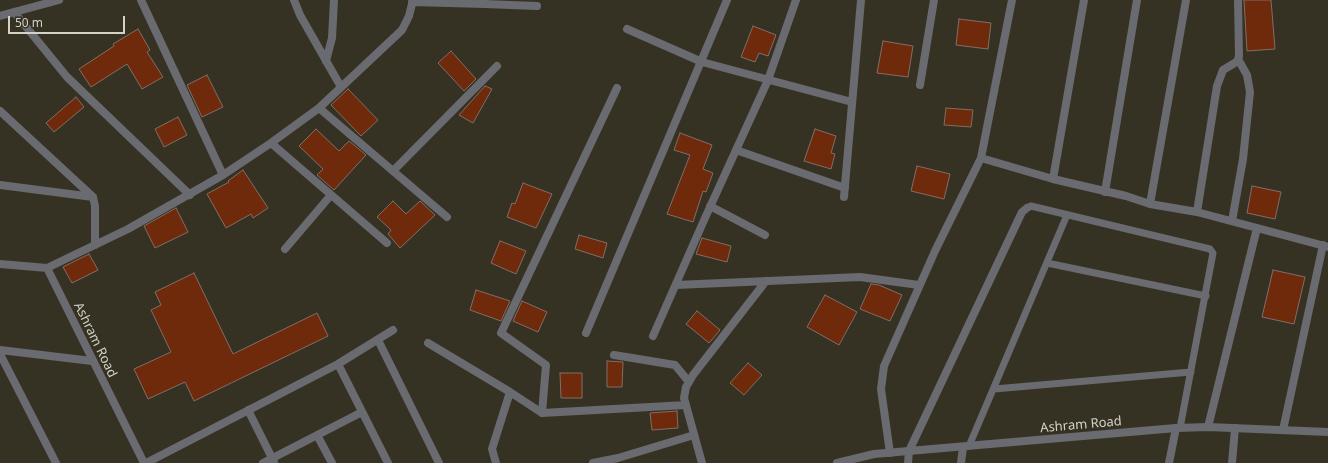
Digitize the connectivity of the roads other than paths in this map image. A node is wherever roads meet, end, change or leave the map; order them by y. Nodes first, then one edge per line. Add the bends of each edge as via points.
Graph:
1 (59, 0) edge
2 (141, 0) edge
3 (294, 0) edge
4 (334, 0) edge
5 (727, 0) edge
6 (796, 0) edge
7 (861, 0) edge
8 (934, 0) edge
9 (1012, 0) edge
10 (1084, 0) edge
11 (1137, 0) edge
12 (1186, 0) edge
13 (1238, 0) edge
14 (412, 1) edge
15 (485, 2) edge
16 (537, 6) dead end
17 (14, 12) junction
18 (0, 16) edge
19 (627, 29) dead end
20 (1238, 59) junction
21 (326, 61) junction
22 (702, 62) junction
23 (498, 66) dead end
24 (768, 80) junction
25 (920, 84) dead end
26 (341, 88) junction
27 (617, 88) dead end
28 (852, 102) junction
29 (319, 108) junction
30 (0, 110) edge
31 (271, 143) junction
32 (736, 150) junction
33 (981, 158) junction
34 (393, 171) junction
35 (223, 175) junction
36 (1053, 179) junction
37 (0, 185) edge
38 (845, 188) junction
39 (1105, 192) junction
40 (190, 195) junction
41 (330, 195) junction
42 (93, 197) junction
43 (844, 197) dead end
44 (1150, 204) junction
45 (710, 206) junction
46 (1027, 208) joint
47 (1197, 212) junction
48 (1067, 215) junction
49 (447, 217) dead end
50 (1232, 221) junction
51 (1257, 228) junction
52 (766, 234) dead end
53 (386, 243) dead end
54 (95, 245) junction
55 (1326, 246) edge
56 (285, 249) dead end
57 (1047, 263) junction
58 (0, 264) edge
59 (47, 268) junction
60 (766, 281) junction
61 (919, 285) junction
62 (676, 286) junction
63 (1206, 296) junction
64 (394, 330) dead end
65 (586, 334) dead end
66 (654, 336) dead end
67 (378, 340) junction
68 (428, 343) dead end
69 (0, 350) edge
70 (0, 354) edge
71 (614, 355) dead end
72 (92, 361) junction
73 (338, 364) junction
74 (1191, 372) junction
75 (689, 382) junction
76 (994, 389) junction
77 (510, 392) junction
78 (686, 405) junction
79 (248, 410) junction
80 (362, 412) junction
81 (542, 413) junction
82 (1208, 427) junction
83 (1178, 428) junction
84 (1235, 428) junction
85 (1283, 430) junction
86 (1328, 432) edge
87 (317, 435) junction
88 (694, 435) junction
89 (966, 447) junction
90 (910, 452) junction
91 (890, 453) junction
92 (274, 461) edge
93 (56, 463) edge
94 (145, 463) edge
95 (263, 463) edge
96 (332, 463) edge
97 (388, 463) edge
98 (439, 463) edge
99 (496, 463) edge
100 (593, 463) edge
101 (702, 463) edge
102 (837, 463) edge
103 (908, 463) edge
104 (961, 463) edge
105 (1169, 463) edge
106 (1232, 463) edge

1 - 17 street
2 - 35 street
3 - 21 street
4 - 21 street via 332,38
5 - 22 street
6 - 24 street
7 - 28 street
8 - 25 street
9 - 33 street
10 - 36 street
11 - 39 street
12 - 44 street
13 - 20 street
14 - 15 street
14 - 26 street via 409,16 402,30
15 - 16 street
17 - 18 street
17 - 40 street via 67,77
19 - 22 street
20 - 47 street via 1236,63 1223,70 1217,86
20 - 50 street via 1247,75 1250,92 1243,159
21 - 26 street
22 - 24 street
22 - 65 street
23 - 34 street
24 - 28 street
24 - 32 street
26 - 29 street
27 - 81 street via 501,333 546,365
28 - 38 street
29 - 31 street
29 - 34 street
30 - 42 street
31 - 35 street
31 - 41 street
32 - 38 street
32 - 45 street
33 - 36 street
33 - 61 street
34 - 49 street
35 - 40 street
36 - 39 street
37 - 42 street
38 - 43 street
39 - 44 street
40 - 54 street via 128,230
41 - 53 street
41 - 56 street
42 - 54 street
44 - 47 street
45 - 52 street
45 - 62 street
46 - 48 lane via 1031,206
46 - 90 street via 1022,212
47 - 50 street
48 - 57 lane
48 - 63 lane via 1210,249 1213,258
50 - 51 street
51 - 55 street
51 - 82 street
54 - 59 street
55 - 85 street
57 - 63 lane
57 - 76 lane
58 - 59 street
59 - 72 street, Ashram Road
60 - 61 street via 860,277
60 - 62 street
60 - 75 street
61 - 91 street via 884,366 882,377 881,389
62 - 66 street
63 - 74 lane
64 - 67 street
67 - 73 street
67 - 98 street
68 - 77 street
69 - 72 street
70 - 93 street
71 - 75 street via 675,365
72 - 94 street, Ashram Road
73 - 79 street
73 - 80 street
74 - 76 lane
74 - 83 lane
75 - 78 street via 684,398
76 - 89 lane
77 - 81 street
77 - 99 street via 492,449
78 - 81 street
78 - 88 street
79 - 92 street
79 - 94 street
80 - 87 street
80 - 97 street
82 - 83 street, Ashram Road
82 - 84 street, Ashram Road
83 - 89 street, Ashram Road
83 - 105 street
84 - 85 street, Ashram Road
84 - 106 street
85 - 86 street, Ashram Road
87 - 92 street
87 - 96 street
88 - 100 street
88 - 101 street
89 - 90 street, Ashram Road
89 - 104 street
90 - 91 street, Ashram Road
90 - 103 street
91 - 102 street, Ashram Road
92 - 95 street

